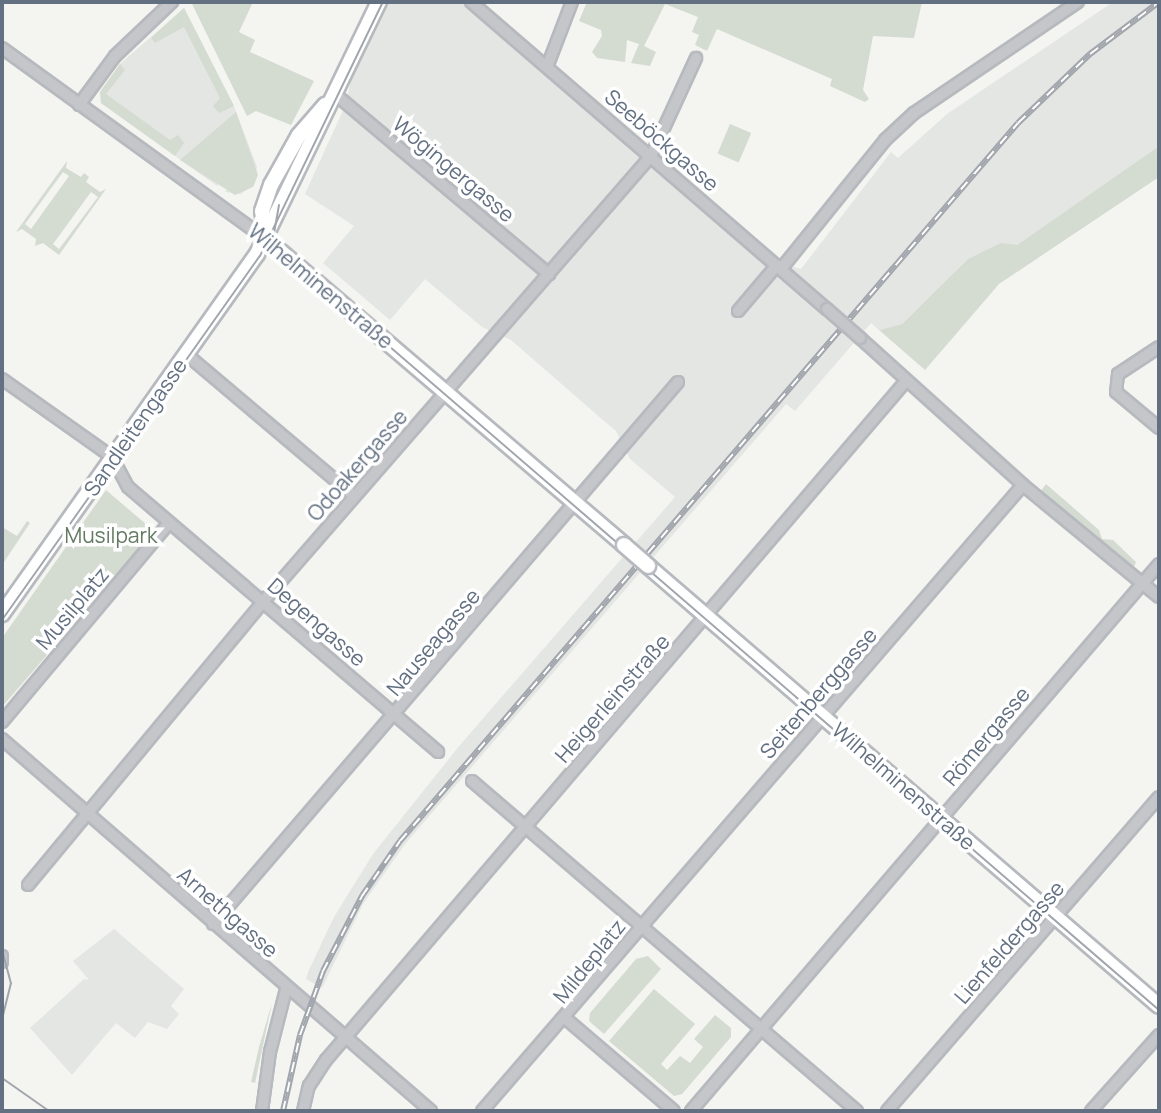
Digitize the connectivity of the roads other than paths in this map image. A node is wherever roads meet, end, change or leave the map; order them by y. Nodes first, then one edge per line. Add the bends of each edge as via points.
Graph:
1 (172, 2) edge
2 (379, 2) edge
3 (471, 2) edge
4 (572, 2) edge
5 (1078, 2) edge
6 (2, 48) edge
7 (696, 58) dead end
8 (547, 67) junction
9 (335, 94) junction
10 (79, 105) junction
11 (651, 156) junction
12 (266, 239) junction
13 (779, 267) junction
14 (549, 274) junction
15 (738, 311) dead end
16 (1159, 347) edge
17 (186, 354) junction
18 (2, 379) edge
19 (678, 382) dead end
20 (906, 382) junction
21 (447, 393) junction
22 (1159, 428) edge
23 (112, 457) junction
24 (1023, 485) junction
25 (354, 496) junction
26 (576, 504) junction
27 (169, 523) junction
28 (1159, 564) edge
29 (1143, 583) junction
30 (1159, 597) edge
31 (265, 603) junction
32 (2, 614) edge
33 (707, 617) junction
34 (396, 716) junction
35 (823, 716) junction
36 (2, 722) edge
37 (2, 739) edge
38 (438, 752) dead end
39 (472, 781) dead end
40 (1159, 797) edge
41 (84, 813) junction
42 (941, 818) junction
43 (527, 827) junction
44 (28, 885) dead end
45 (1056, 918) junction
46 (213, 924) junction
47 (642, 926) junction
48 (286, 989) junction
49 (1159, 1006) edge
50 (565, 1017) junction
51 (761, 1029) junction
52 (1159, 1035) edge
53 (344, 1038) junction
54 (262, 1111) edge
55 (303, 1111) edge
56 (431, 1111) edge
57 (482, 1111) edge
58 (674, 1111) edge
59 (691, 1111) edge
60 (857, 1111) edge
61 (887, 1111) edge
62 (1091, 1111) edge

1 - 10 street via 115,56
2 - 9 street, Sandleitengasse
3 - 8 street, Seeböckgasse
4 - 8 street
5 - 13 street via 914,113 885,140
6 - 10 street, Wilhelminenstraße
7 - 11 street, Odoakergasse
8 - 11 street, Seeböckgasse
9 - 12 street, Sandleitengasse
9 - 14 street, Wögingergasse
10 - 12 street, Wilhelminenstraße
11 - 13 street, Seeböckgasse
11 - 14 street, Odoakergasse
12 - 17 street, Sandleitengasse
12 - 21 street, Wilhelminenstraße
13 - 15 street
13 - 20 street, Seeböckgasse, bridge
14 - 21 street, Odoakergasse
16 - 22 street via 1118,374 1116,391
17 - 23 street, Sandleitengasse
17 - 25 street
18 - 23 street
19 - 26 street, Nauseagasse
20 - 24 street
20 - 33 street, Heigerleinstraße
21 - 25 street, Odoakergasse
21 - 26 street, Wilhelminenstraße
23 - 27 street via 128,487
23 - 32 street, Sandleitengasse
24 - 29 street
24 - 35 street, Seitenberggasse
25 - 31 street, Odoakergasse
26 - 33 street, Wilhelminenstraße, bridge
26 - 34 street, Nauseagasse
27 - 31 street, Degengasse
27 - 36 street, Musilplatz
28 - 29 street, Römergasse
29 - 30 street
29 - 42 street, Römergasse
31 - 34 street, Degengasse
31 - 41 street, Odoakergasse
33 - 35 street, Wilhelminenstraße
33 - 43 street, Heigerleinstraße
34 - 38 street, Degengasse
34 - 46 street, Nauseagasse
35 - 42 street, Wilhelminenstraße
35 - 47 street, Seitenberggasse
37 - 41 street, Arnethgasse
39 - 43 street
40 - 45 street, Lienfeldergasse
41 - 44 street, Odoakergasse via 78,828
41 - 46 street, Arnethgasse
42 - 45 street, Wilhelminenstraße
42 - 51 street, Römergasse
43 - 47 street
43 - 53 street, Heigerleinstraße
45 - 49 street, Wilhelminenstraße
45 - 61 street, Lienfeldergasse
46 - 48 street, Arnethgasse
47 - 50 street, Mildeplatz
47 - 51 street, Mildeplatz
48 - 53 street, Arnethgasse
48 - 54 street via 270,1052
50 - 57 street
50 - 58 street, Mildeplatz
51 - 59 street
51 - 60 street
52 - 62 street
53 - 55 street, Heigerleinstraße via 313,1078
53 - 56 street, Arnethgasse

